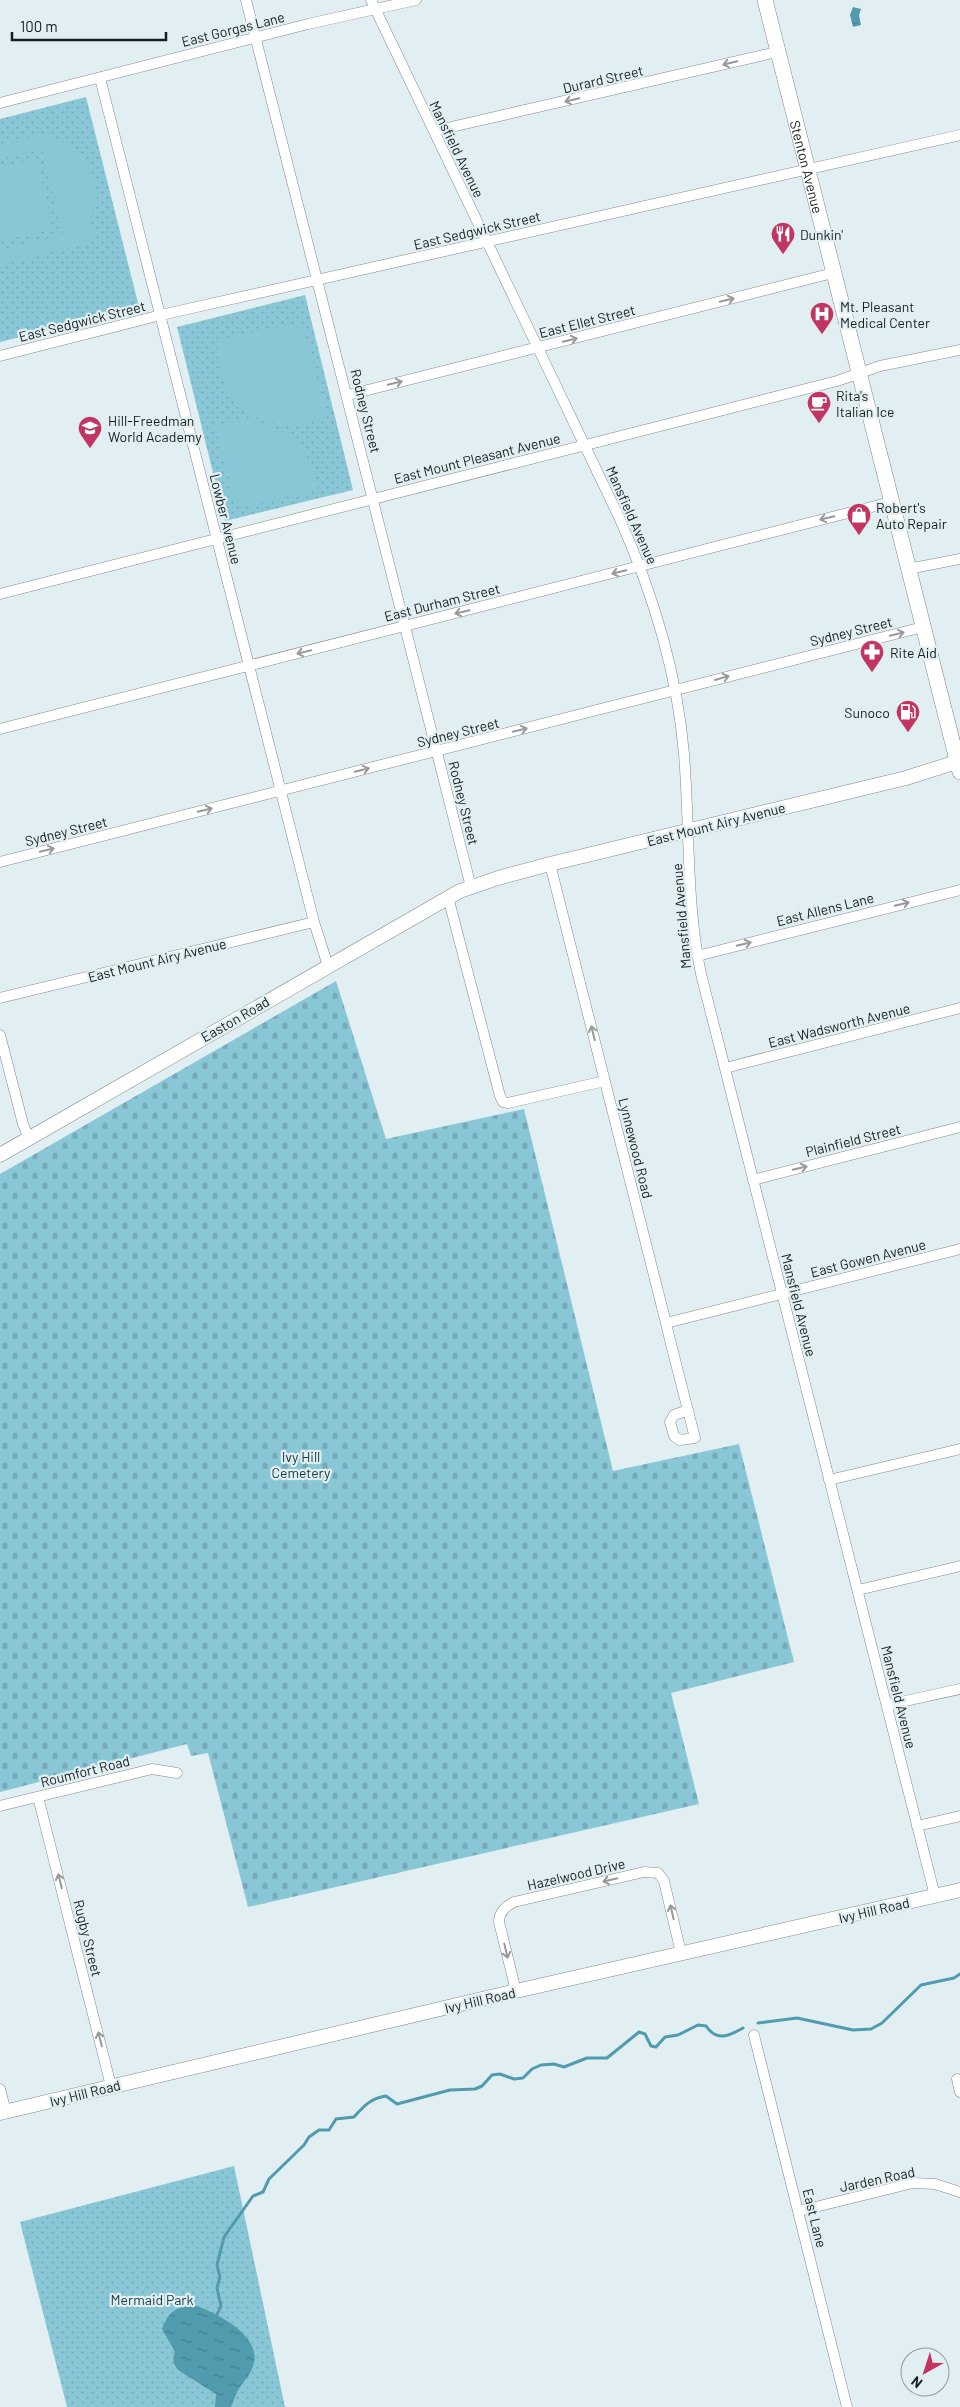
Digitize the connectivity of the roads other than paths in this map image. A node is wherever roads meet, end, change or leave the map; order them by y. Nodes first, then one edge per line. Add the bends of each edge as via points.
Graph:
1 (246, 0) edge
2 (416, 0) edge
3 (764, 0) edge
4 (373, 4) edge
5 (256, 38) junction
6 (777, 52) junction
7 (100, 78) junction
8 (0, 103) edge
9 (434, 131) junction
10 (960, 135) edge
11 (807, 169) junction
12 (487, 242) junction
13 (833, 273) junction
14 (318, 281) junction
15 (161, 315) junction
16 (538, 348) junction
17 (960, 350) edge
18 (0, 356) edge
19 (859, 374) junction
20 (348, 395) junction
21 (585, 445) junction
22 (374, 499) junction
23 (891, 502) junction
24 (217, 539) junction
25 (960, 558) edge
26 (641, 567) junction
27 (908, 569) junction
28 (0, 594) edge
29 (405, 626) junction
30 (923, 627) junction
31 (248, 666) junction
32 (675, 691) junction
33 (0, 729) edge
34 (437, 751) junction
35 (959, 765) edge
36 (280, 790) junction
37 (688, 830) junction
38 (0, 862) edge
39 (550, 864) junction
40 (471, 887) junction
41 (960, 890) edge
42 (448, 897) junction
43 (314, 922) junction
44 (697, 956) junction
45 (328, 966) junction
46 (0, 998) edge
47 (960, 1008) edge
48 (0, 1035) edge
49 (725, 1068) junction
50 (605, 1080) junction
51 (960, 1127) edge
52 (29, 1139) junction
53 (0, 1155) edge
54 (753, 1180) junction
55 (960, 1249) edge
56 (782, 1294) junction
57 (666, 1323) junction
58 (688, 1410) junction
59 (960, 1449) edge
60 (829, 1480) junction
61 (960, 1566) edge
62 (858, 1590) junction
63 (960, 1689) edge
64 (887, 1705) junction
65 (178, 1773) dead end
66 (38, 1797) junction
67 (0, 1806) edge
68 (960, 1816) edge
69 (917, 1826) junction
70 (960, 1890) edge
71 (934, 1896) junction
72 (681, 1954) junction
73 (516, 1991) junction
74 (754, 2035) dead end
75 (957, 2079) dead end
76 (112, 2086) junction
77 (0, 2089) edge
78 (960, 2092) edge
79 (3, 2112) edge
80 (960, 2192) edge
81 (799, 2211) junction
82 (847, 2407) edge

1 - 5 street, Rodney Street
2 - 4 street, East Gorgas Lane
3 - 6 main road, Stenton Avenue
4 - 5 street, East Gorgas Lane
4 - 9 street, Mansfield Avenue
5 - 7 street, East Gorgas Lane
5 - 14 street, Rodney Street
6 -> 9 street, Durard Street
6 - 11 main road, Stenton Avenue
7 - 8 street, East Gorgas Lane
7 - 15 street, Lowber Avenue
9 - 12 street, Mansfield Avenue
10 - 11 street, East Sedgwick Street
11 - 12 street, East Sedgwick Street
11 - 13 main road, Stenton Avenue
12 - 14 street, East Sedgwick Street
12 - 16 street, Mansfield Avenue
16 -> 13 street, East Ellet Street
13 - 19 main road, Stenton Avenue
14 - 15 street, East Sedgwick Street
14 - 20 street, Rodney Street
15 - 18 street, East Sedgwick Street
15 - 24 street, Lowber Avenue
20 -> 16 street, East Ellet Street
16 - 21 street, Mansfield Avenue
17 - 19 street, East Mount Pleasant Avenue via 880,366
19 - 21 street, East Mount Pleasant Avenue
19 - 23 main road, Stenton Avenue
20 - 22 street, Rodney Street
21 - 22 street, East Mount Pleasant Avenue
21 - 26 street, Mansfield Avenue
22 - 24 street, East Mount Pleasant Avenue
22 - 29 street, Rodney Street
23 -> 26 street, East Durham Street
23 - 27 main road, Stenton Avenue
24 - 28 street, East Mount Pleasant Avenue
24 - 31 street, Lowber Avenue
25 - 27 street
26 -> 29 street, East Durham Street
26 - 32 street, Mansfield Avenue via 664,636
27 - 30 main road, Stenton Avenue
29 -> 31 street, East Durham Street
29 - 34 street, Rodney Street
32 -> 30 street, Sydney Street
30 - 35 main road, Stenton Avenue
31 - 33 street, East Durham Street
31 - 36 street, Lowber Avenue
34 -> 32 street, Sydney Street
32 - 37 street, Mansfield Avenue via 684,754
36 -> 34 street, Sydney Street
34 - 40 street, Rodney Street
35 - 37 main road, East Mount Airy Avenue
38 -> 36 street, Sydney Street
36 - 43 street, Lowber Avenue
37 - 39 main road, East Mount Airy Avenue
37 - 44 street, Mansfield Avenue
39 - 40 main road, East Mount Airy Avenue
50 -> 39 street, Lynnewood Road
40 - 42 main road, Easton Road
44 -> 41 street, East Allens Lane
42 - 45 main road, Easton Road
42 - 50 street via 503,1102
43 - 45 street, Lowber Avenue
43 - 46 street, East Mount Airy Avenue
44 - 49 street, Mansfield Avenue
45 - 52 main road, Easton Road
47 - 49 street, East Wadsworth Avenue
48 - 52 street
49 - 54 street, Mansfield Avenue
50 - 57 street, Lynnewood Road
54 -> 51 street, Plainfield Street
52 - 53 main road, Easton Road
54 - 56 street, Mansfield Avenue
55 - 56 street, East Gowen Avenue
56 - 57 street, East Gowen Avenue
56 - 60 street, Mansfield Avenue
57 - 58 street, Lynnewood Road
58 - 58 street, Lynnewood Road via 674,1415 670,1426 676,1438 695,1438
59 - 60 street
60 - 62 street, Mansfield Avenue
61 - 62 street
62 - 64 street, Mansfield Avenue
63 - 64 street
64 - 69 street, Mansfield Avenue
65 - 66 street, Roumfort Road via 152,1769
66 - 67 street, Roumfort Road
76 -> 66 street, Rugby Street
68 - 69 street
69 - 71 street, Mansfield Avenue
70 - 71 main road, Ivy Hill Road
71 - 72 main road, Ivy Hill Road
72 - 73 main road, Ivy Hill Road
72 -> 73 street, Hazelwood Drive via 664,1880 658,1874 644,1872 514,1902 506,1907 499,1922
73 - 76 main road, Ivy Hill Road
74 - 81 street, East Lane
75 - 78 street
76 - 79 main road, Ivy Hill Road
77 - 79 street
80 - 81 street, Jarden Road via 935,2184 913,2183
81 - 82 street, East Lane

